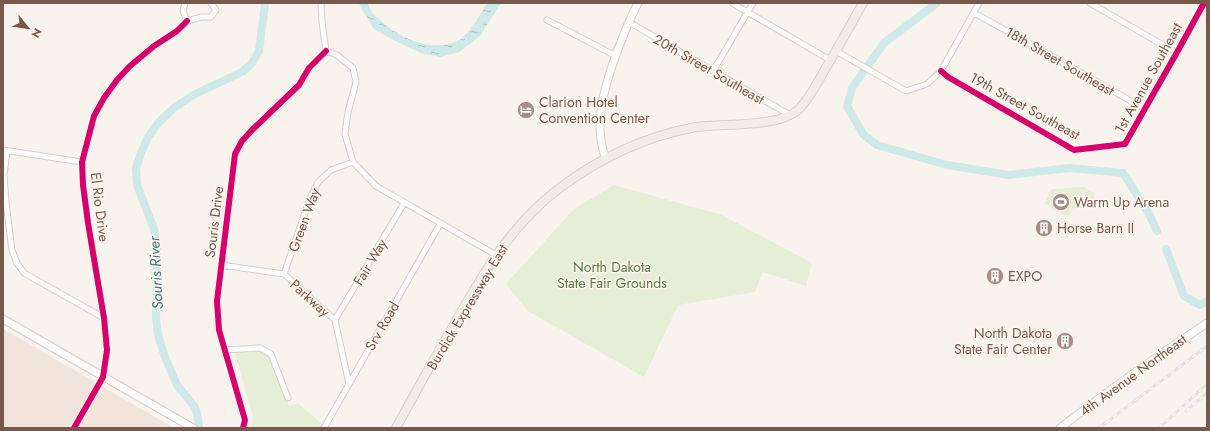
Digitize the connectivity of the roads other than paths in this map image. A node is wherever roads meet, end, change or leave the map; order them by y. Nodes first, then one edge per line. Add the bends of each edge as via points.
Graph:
1 (185, 3) edge
2 (211, 3) edge
3 (322, 3) edge
4 (638, 3) edge
5 (732, 3) edge
6 (753, 3) edge
7 (863, 3) edge
8 (979, 3) edge
9 (1090, 3) edge
10 (1204, 3) edge
11 (748, 12) junction
12 (974, 13) junction
13 (547, 20) dead end
14 (187, 21) junction
15 (629, 22) junction
16 (326, 52) junction
17 (836, 52) junction
18 (1177, 53) junction
19 (616, 56) junction
20 (830, 60) junction
21 (712, 71) junction
22 (941, 71) junction
23 (1145, 109) junction
24 (790, 115) junction
25 (644, 142) dead end
26 (1125, 144) joint
27 (633, 146) junction
28 (5, 151) edge
29 (606, 159) junction
30 (82, 162) junction
31 (353, 162) junction
32 (404, 203) junction
33 (440, 224) junction
34 (496, 255) junction
35 (221, 265) junction
36 (284, 274) junction
37 (104, 318) junction
38 (3, 319) edge
39 (335, 320) junction
40 (1207, 323) edge
41 (224, 350) junction
42 (103, 377) junction
43 (349, 384) junction
44 (288, 398) dead end
45 (74, 428) edge
46 (193, 428) edge
47 (243, 428) edge
48 (324, 428) edge
49 (396, 428) edge
50 (1060, 428) edge

1 - 14 street via 183,11
2 - 14 street, El Rio Drive via 216,10 211,17
3 - 16 street
4 - 15 street
5 - 11 street
6 - 11 street
7 - 17 main road, Burdick Expressway East
8 - 12 street
9 - 18 street
10 - 18 street, 1st Avenue Southeast
11 - 20 street
11 - 21 street
12 - 22 street
12 - 23 street, 18th Street Southeast
13 - 19 street
14 - 30 street, El Rio Drive via 130,66 117,80 94,116
15 - 19 street
15 - 21 street, 20th Street Southeast
16 - 31 street via 337,55 353,68 356,82 345,134
16 - 35 street, Souris Drive via 309,68 299,85 242,141 235,154
17 - 20 main road, Burdick Expressway East
17 - 22 street via 906,91 927,84
18 - 23 street, 1st Avenue Southeast
19 - 29 street via 605,90 600,118 602,150
20 - 24 main road, Burdick Expressway East via 810,95 798,110
21 - 24 street, 20th Street Southeast
22 - 26 street, 19th Street Southeast via 1074,150
23 - 26 street, 1st Avenue Southeast
24 - 27 main road, Burdick Expressway East via 774,121 696,127
25 - 27 main road, Burdick Expressway East
27 - 29 main road, Burdick Expressway East
28 - 30 street
28 - 37 street via 6,202 12,250 17,263 24,273
29 - 34 main road, Burdick Expressway East via 564,185 544,201 524,220
30 - 37 street, El Rio Drive via 87,216
31 - 32 street via 376,186
31 - 36 street, Green Way via 331,170 318,182
32 - 33 street
32 - 39 street, Fair Way
33 - 34 street
33 - 43 street, Srv Road
34 - 49 main road, Burdick Expressway East
35 - 36 street, Parkway
35 - 41 street, Souris Drive via 217,301 219,330
36 - 39 street, Parkway
37 - 42 street, El Rio Drive via 107,350
38 - 42 street
39 - 43 street, Parkway
40 - 50 street, 4th Avenue Northeast via 1105,393
41 - 44 street via 260,348 271,354
41 - 47 street, Souris Drive via 245,420
42 - 45 street, El Rio Drive
42 - 46 street
43 - 48 street, Srv Road

